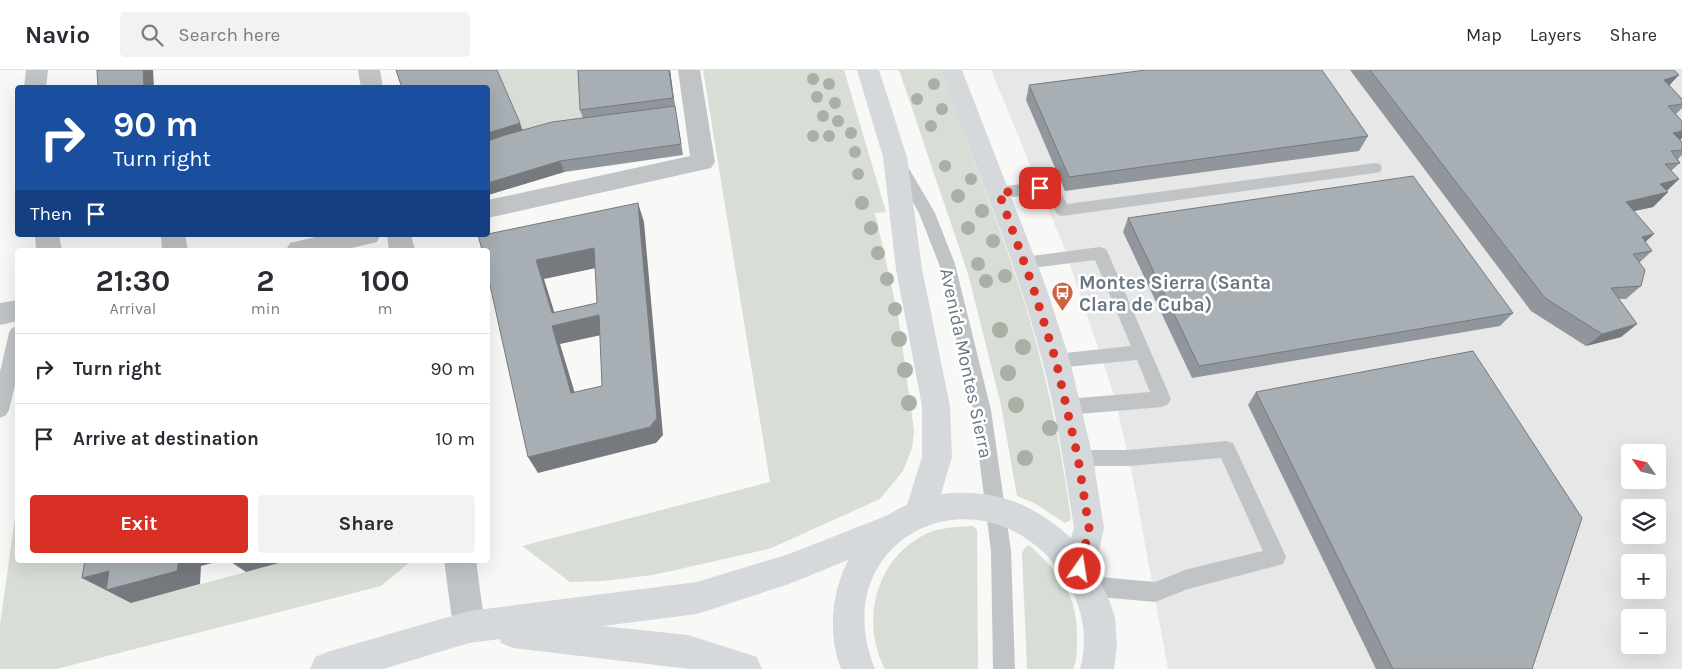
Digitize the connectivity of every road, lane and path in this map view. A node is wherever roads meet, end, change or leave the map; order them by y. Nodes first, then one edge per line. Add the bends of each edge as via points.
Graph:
1 (37, 70) edge
2 (369, 70) edge
3 (690, 70) edge
4 (868, 70) edge
5 (951, 70) edge
6 (35, 85) edge
7 (372, 85) edge
8 (895, 157) junction
9 (1375, 168) dead end
10 (999, 193) junction
11 (490, 209) edge
12 (359, 237) edge
13 (308, 248) edge
14 (1024, 263) junction
15 (15, 311) edge
16 (0, 314) edge
17 (15, 346) edge
18 (1142, 352) junction
19 (1056, 361) junction
20 (1067, 407) junction
21 (0, 410) edge
22 (1078, 458) junction
23 (997, 509) junction
24 (908, 520) junction
25 (460, 563) edge
26 (1084, 578) junction
27 (469, 627) junction
28 (327, 669) edge
29 (745, 669) edge
30 (858, 669) edge
31 (1004, 669) edge
32 (1097, 669) edge

1 - 6 street
2 - 7 street
3 - 11 street via 703,162
4 - 8 main road, Avenida Montes Sierra
5 - 10 main road
8 - 23 lane, Avenida Montes Sierra via 927,213 947,264 982,410
8 - 24 main road, Avenida Montes Sierra via 909,269 936,406 937,457
9 - 10 lane via 1062,210 1051,186
10 - 14 main road
12 - 13 street
14 - 18 lane via 1100,253
14 - 19 main road
15 - 16 street
17 - 21 lane
18 - 19 lane
18 - 20 lane via 1162,400
19 - 20 main road
20 - 22 main road
22 - 26 main road via 1089,528
22 - 26 lane via 1129,458 1226,449 1276,557 1188,579 1155,592
23 - 24 main road via 970,505 944,507
23 - 26 main road via 1028,521 1057,542
23 - 31 lane, Avenida Montes Sierra
24 - 27 main road via 789,569 697,598
24 - 30 main road via 876,544 859,569 850,597 848,629
25 - 27 street
26 - 32 main road via 1097,611 1101,637
27 - 28 main road
27 - 29 main road via 688,652

